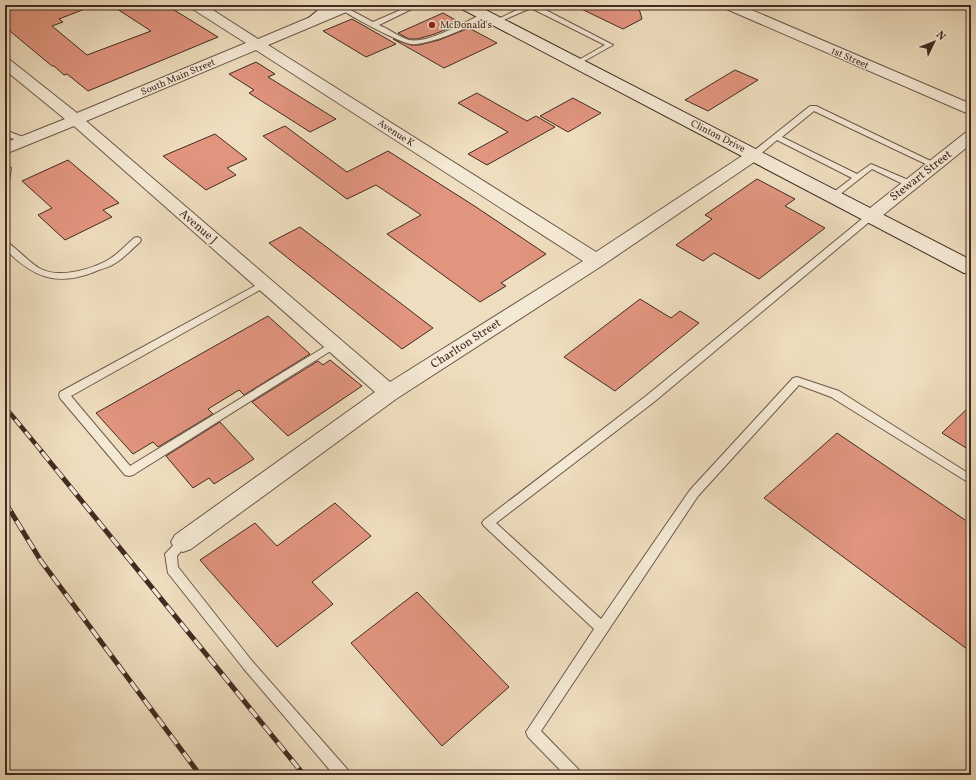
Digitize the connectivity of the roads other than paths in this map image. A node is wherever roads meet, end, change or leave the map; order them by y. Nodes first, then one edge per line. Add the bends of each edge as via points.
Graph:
1 (196, 5) edge
2 (417, 5) edge
3 (465, 5) edge
4 (531, 5) edge
5 (729, 5) edge
6 (342, 6) edge
7 (490, 18) junction
8 (312, 21) joint
9 (373, 25) junction
10 (256, 44) junction
11 (5, 63) edge
12 (577, 63) junction
13 (971, 110) edge
14 (76, 120) junction
15 (5, 132) edge
16 (971, 136) edge
17 (776, 137) junction
18 (25, 141) junction
19 (5, 149) edge
20 (754, 155) junction
21 (935, 165) junction
22 (5, 166) edge
23 (857, 177) junction
24 (5, 181) edge
25 (910, 184) junction
26 (834, 196) junction
27 (871, 216) junction
28 (137, 240) dead end
29 (5, 244) edge
30 (596, 261) junction
31 (971, 268) edge
32 (264, 284) junction
33 (334, 345) junction
34 (389, 393) junction
35 (971, 480) edge
36 (183, 542) joint
37 (602, 628) junction
38 (343, 775) edge
39 (574, 775) edge

1 - 10 street, Avenue K
2 - 9 lane
3 - 7 main road, Clinton Drive
4 - 7 lane
4 - 12 lane via 610,45
5 - 13 street, 1st Street
6 - 8 main road
6 - 9 lane
7 - 9 lane via 416,43
7 - 12 main road, Clinton Drive
8 - 10 street, South Main Street
10 - 14 street, South Main Street
10 - 30 street, Avenue K
11 - 14 street, Avenue J
12 - 20 main road, Clinton Drive
14 - 18 street, South Main Street
14 - 32 street, Avenue J
15 - 18 lane
16 - 21 street, Stewart Street
17 - 20 lane
17 - 21 lane via 813,108
17 - 23 lane
18 - 19 street, South Main Street
20 - 26 main road, Clinton Drive
20 - 30 street, Charlton Street
21 - 25 street, Stewart Street
22 - 24 lane
23 - 25 lane via 871,166
23 - 26 lane
25 - 27 street, Stewart Street
26 - 27 main road, Clinton Drive
27 - 31 main road, Clinton Drive
27 - 37 lane via 650,399 488,523
28 - 29 lane via 111,262 82,273 59,277 37,271
30 - 34 street, Charlton Street
32 - 33 street, Avenue J
32 - 33 lane via 64,396 129,472
33 - 34 street, Avenue J
34 - 36 street, Charlton Street
35 - 37 lane via 835,394 797,381 694,493
36 - 38 lane via 171,554 172,569 248,664
37 - 39 lane via 533,732

